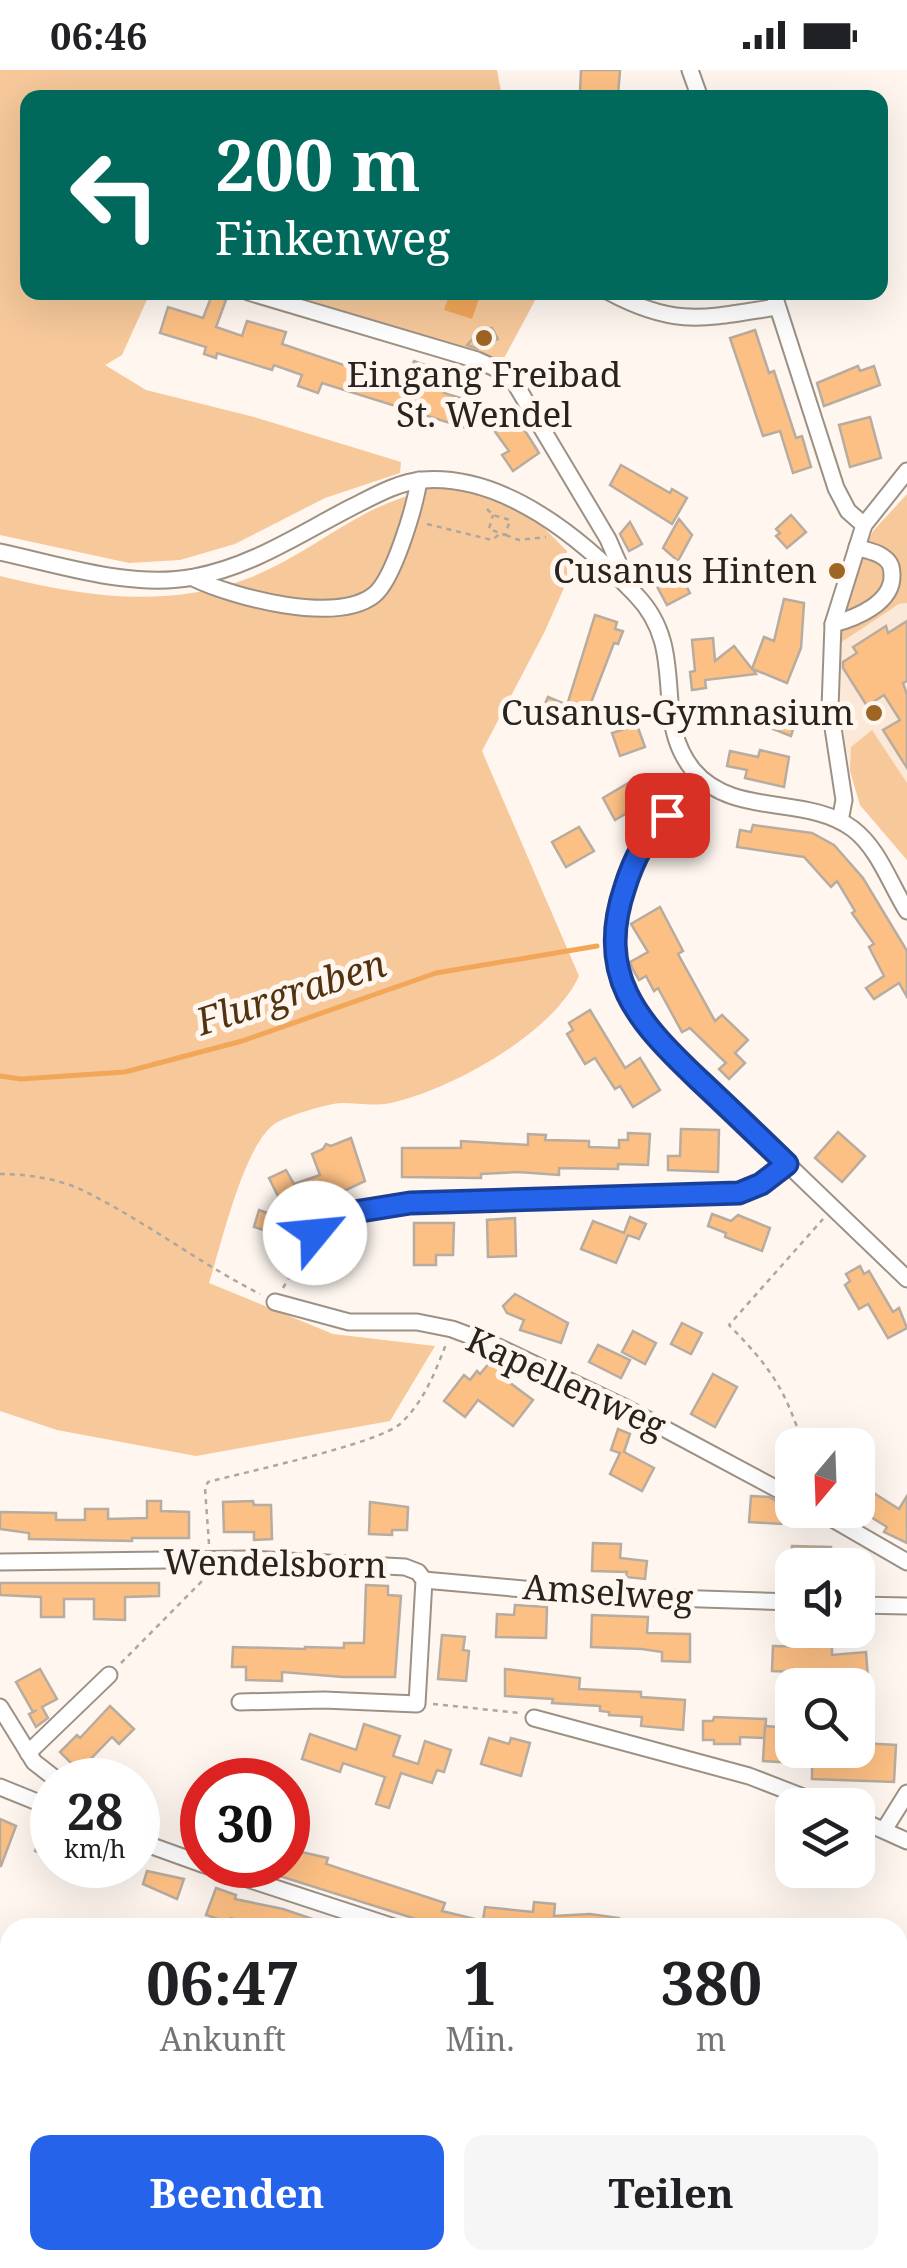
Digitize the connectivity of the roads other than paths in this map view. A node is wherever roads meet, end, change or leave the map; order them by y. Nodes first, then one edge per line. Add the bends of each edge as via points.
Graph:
1 (275, 300) edge
2 (628, 300) edge
3 (775, 300) edge
4 (907, 471) edge
5 (419, 480) junction
6 (864, 525) junction
7 (857, 547) junction
8 (0, 552) edge
9 (616, 576) junction
10 (193, 578) junction
11 (833, 624) junction
12 (701, 779) junction
13 (840, 821) junction
14 (907, 910) edge
15 (787, 1164) junction
16 (315, 1233) road end
17 (907, 1279) edge
18 (275, 1302) road end
19 (775, 1487) edge
20 (848, 1528) edge
21 (0, 1562) edge
22 (907, 1562) edge
23 (424, 1580) junction
24 (534, 1590) road end
25 (640, 1598) road end
26 (775, 1602) edge
27 (875, 1605) edge
28 (907, 1606) edge
29 (109, 1675) road end
30 (240, 1702) dead end
31 (0, 1707) edge
32 (534, 1718) road end
33 (28, 1754) junction
34 (32, 1758) edge
35 (0, 1787) edge
36 (780, 1788) edge
37 (907, 1793) edge
38 (30, 1799) edge
39 (875, 1826) edge
40 (884, 1830) junction
41 (907, 1842) edge
42 (276, 1888) edge
43 (367, 1918) edge

1 - 9 street via 477,360 512,380 608,538
2 - 3 street via 663,316 716,316
3 - 6 street via 836,488
4 - 6 street
5 - 9 street via 487,488 526,506
5 - 10 street via 236,566
5 - 10 street via 394,561 376,594 354,606 282,603
6 - 7 street
7 - 11 street
7 - 11 street via 883,556 892,566 892,583 881,600
8 - 10 street via 133,579
9 - 12 street via 661,633 676,740
11 - 13 street via 830,708 844,800
12 - 13 street via 731,796
12 - 15 street via 649,833 632,862 614,932 617,967 652,1034
13 - 14 street via 872,848
15 - 16 street via 739,1193 410,1203 342,1214
15 - 17 street
18 - 19 street, Kapellenweg via 350,1322 452,1329 536,1364
20 - 22 street
21 - 23 street, Wendelsborn via 405,1567
23 - 24 street, Amselweg
23 - 30 street, Wendelsborn via 417,1704
25 - 26 street, Amselweg
27 - 28 street
29 - 33 street
31 - 33 street
32 - 36 street
33 - 34 street
35 - 38 street
37 - 40 street
39 - 40 street
40 - 41 street
42 - 43 street

